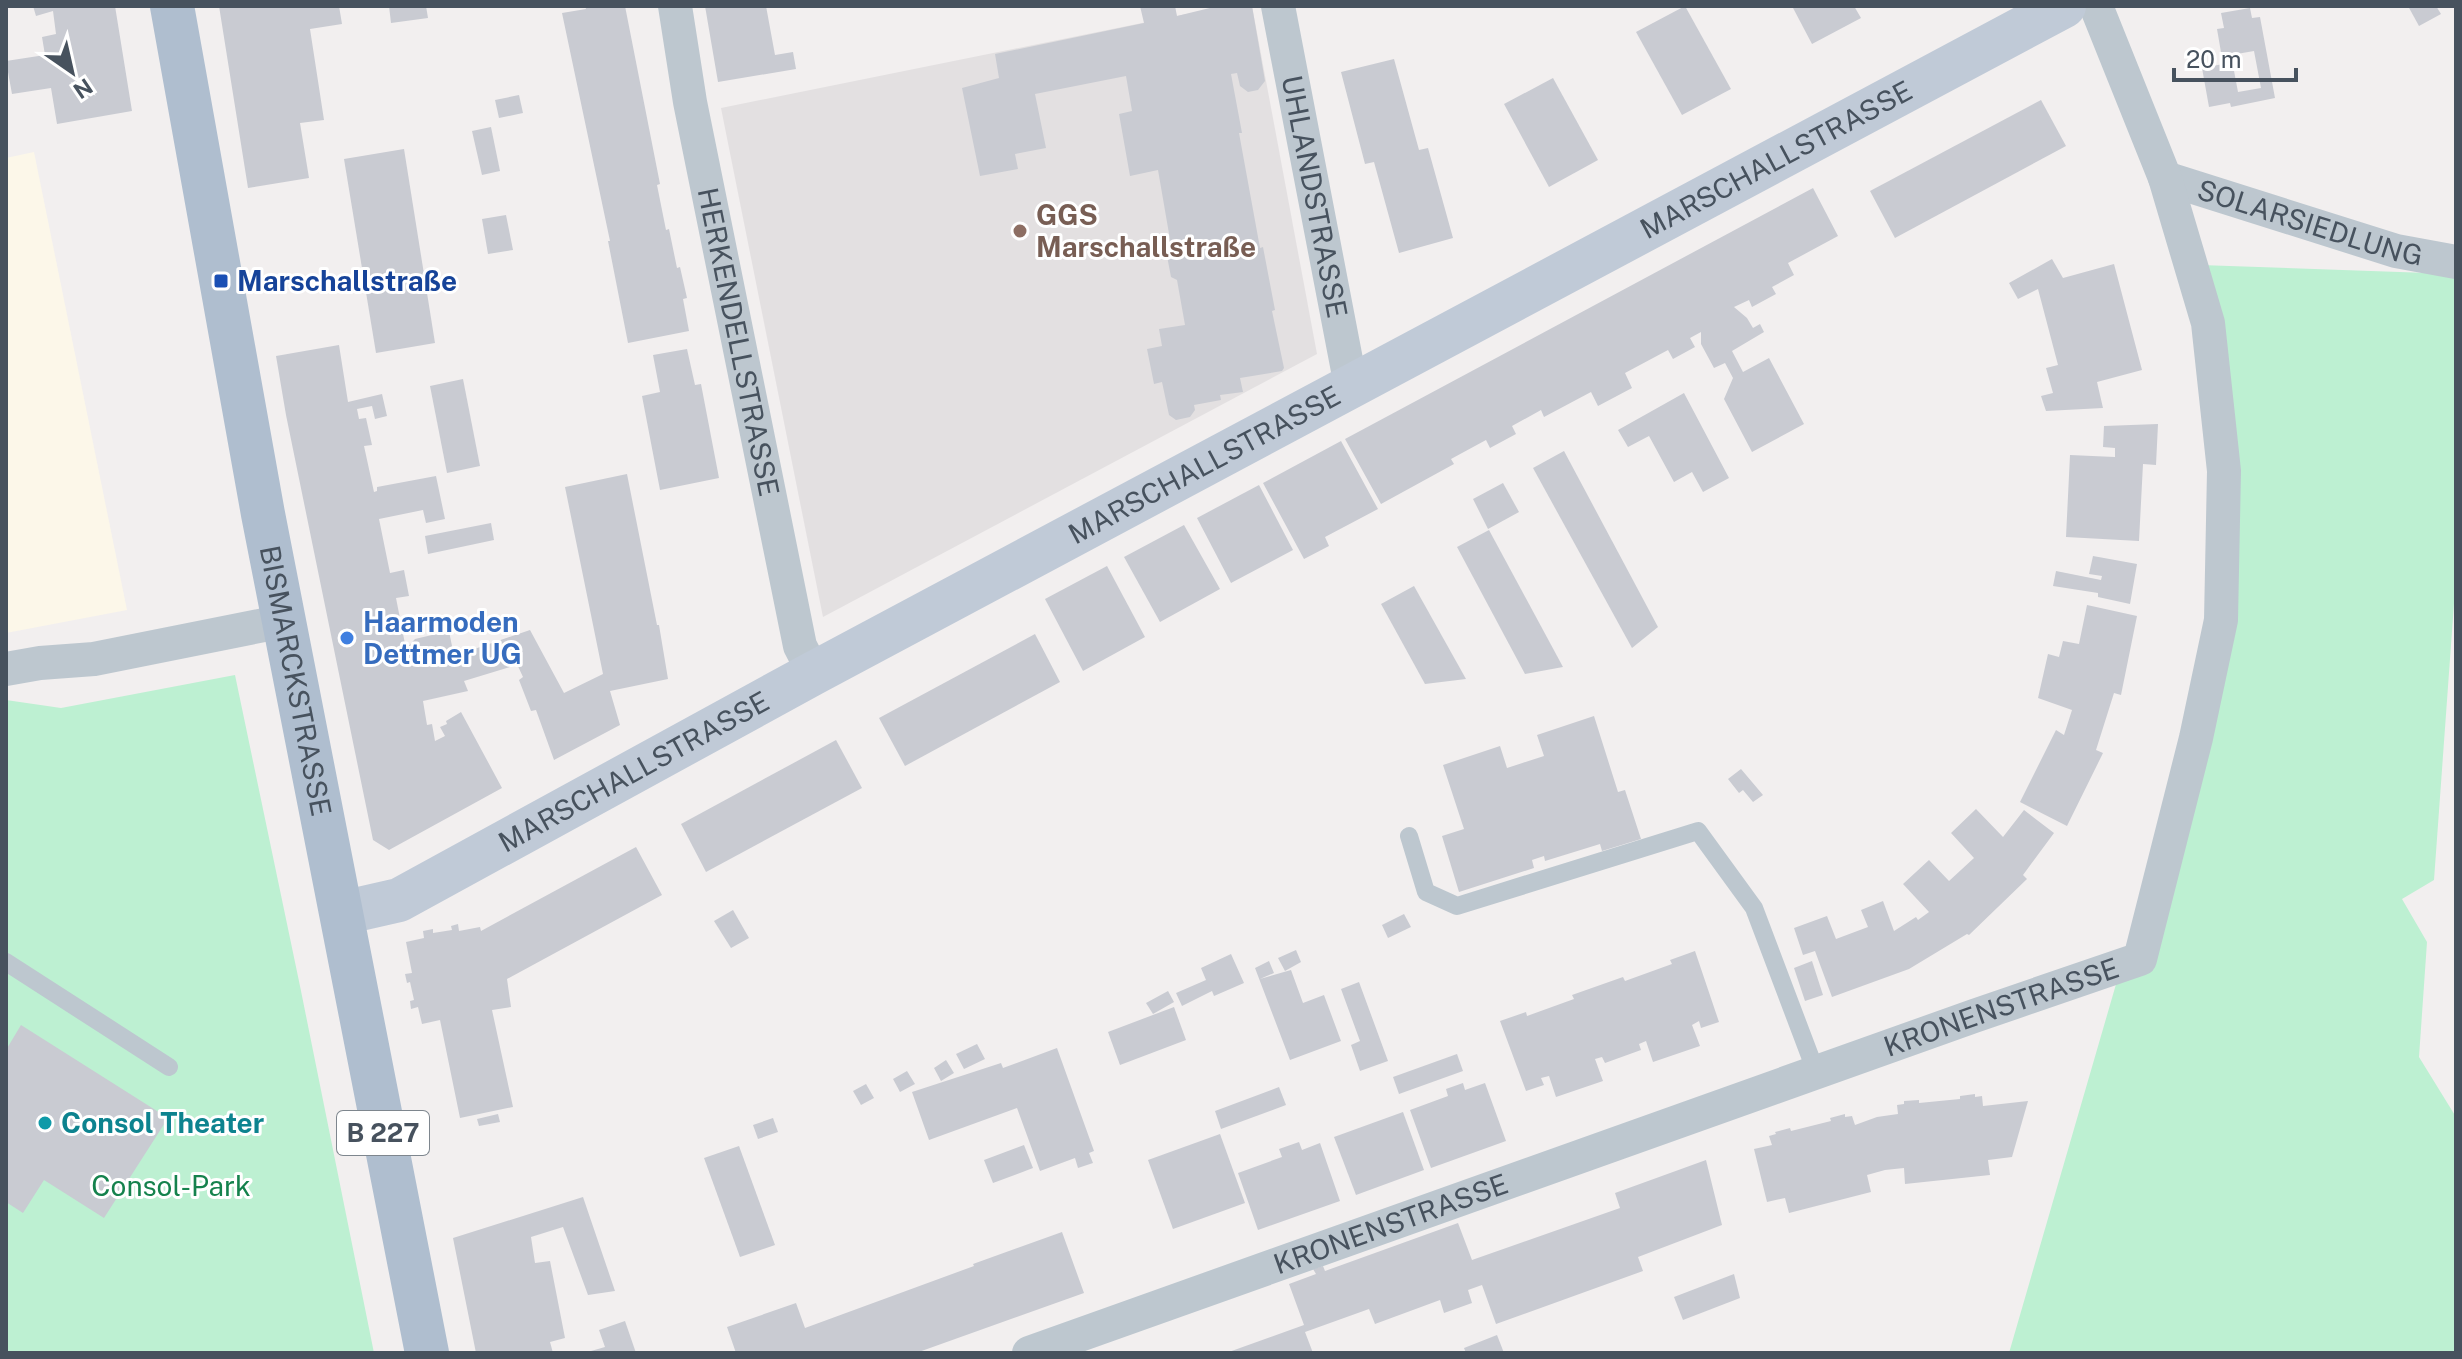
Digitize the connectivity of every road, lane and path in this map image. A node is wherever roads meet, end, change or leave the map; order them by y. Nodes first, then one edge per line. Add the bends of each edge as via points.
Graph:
1 (172, 6) edge
2 (675, 6) edge
3 (1278, 6) edge
4 (2064, 6) edge
5 (2096, 6) edge
6 (2165, 178) junction
7 (2456, 262) edge
8 (1351, 386) junction
9 (284, 621) junction
10 (6, 669) edge
11 (814, 673) junction
12 (1409, 836) dead end
13 (342, 913) junction
14 (6, 962) edge
15 (169, 1067) dead end
16 (1816, 1072) junction
17 (427, 1353) edge
18 (1029, 1353) edge

1 - 9 main road, BISMARCKSTRASSE / B 227
2 - 11 street, HERKENDELLSTRASSE via 800,646
3 - 8 street, UHLANDSTRASSE
4 - 8 street, MARSCHALLSTRASSE
5 - 6 street, KRONENSTRASSE
6 - 7 street, SOLARSIEDLUNG via 2396,251
6 - 16 street, KRONENSTRASSE via 2208,323 2224,471 2221,620 2140,959
8 - 11 street, MARSCHALLSTRASSE
9 - 10 street via 94,659
9 - 13 main road, BISMARCKSTRASSE / B 227
11 - 13 street, MARSCHALLSTRASSE via 399,900
12 - 16 lane via 1426,892 1457,906 1698,831 1754,908
13 - 17 main road, BISMARCKSTRASSE / B 227
14 - 15 lane
16 - 18 street, KRONENSTRASSE

